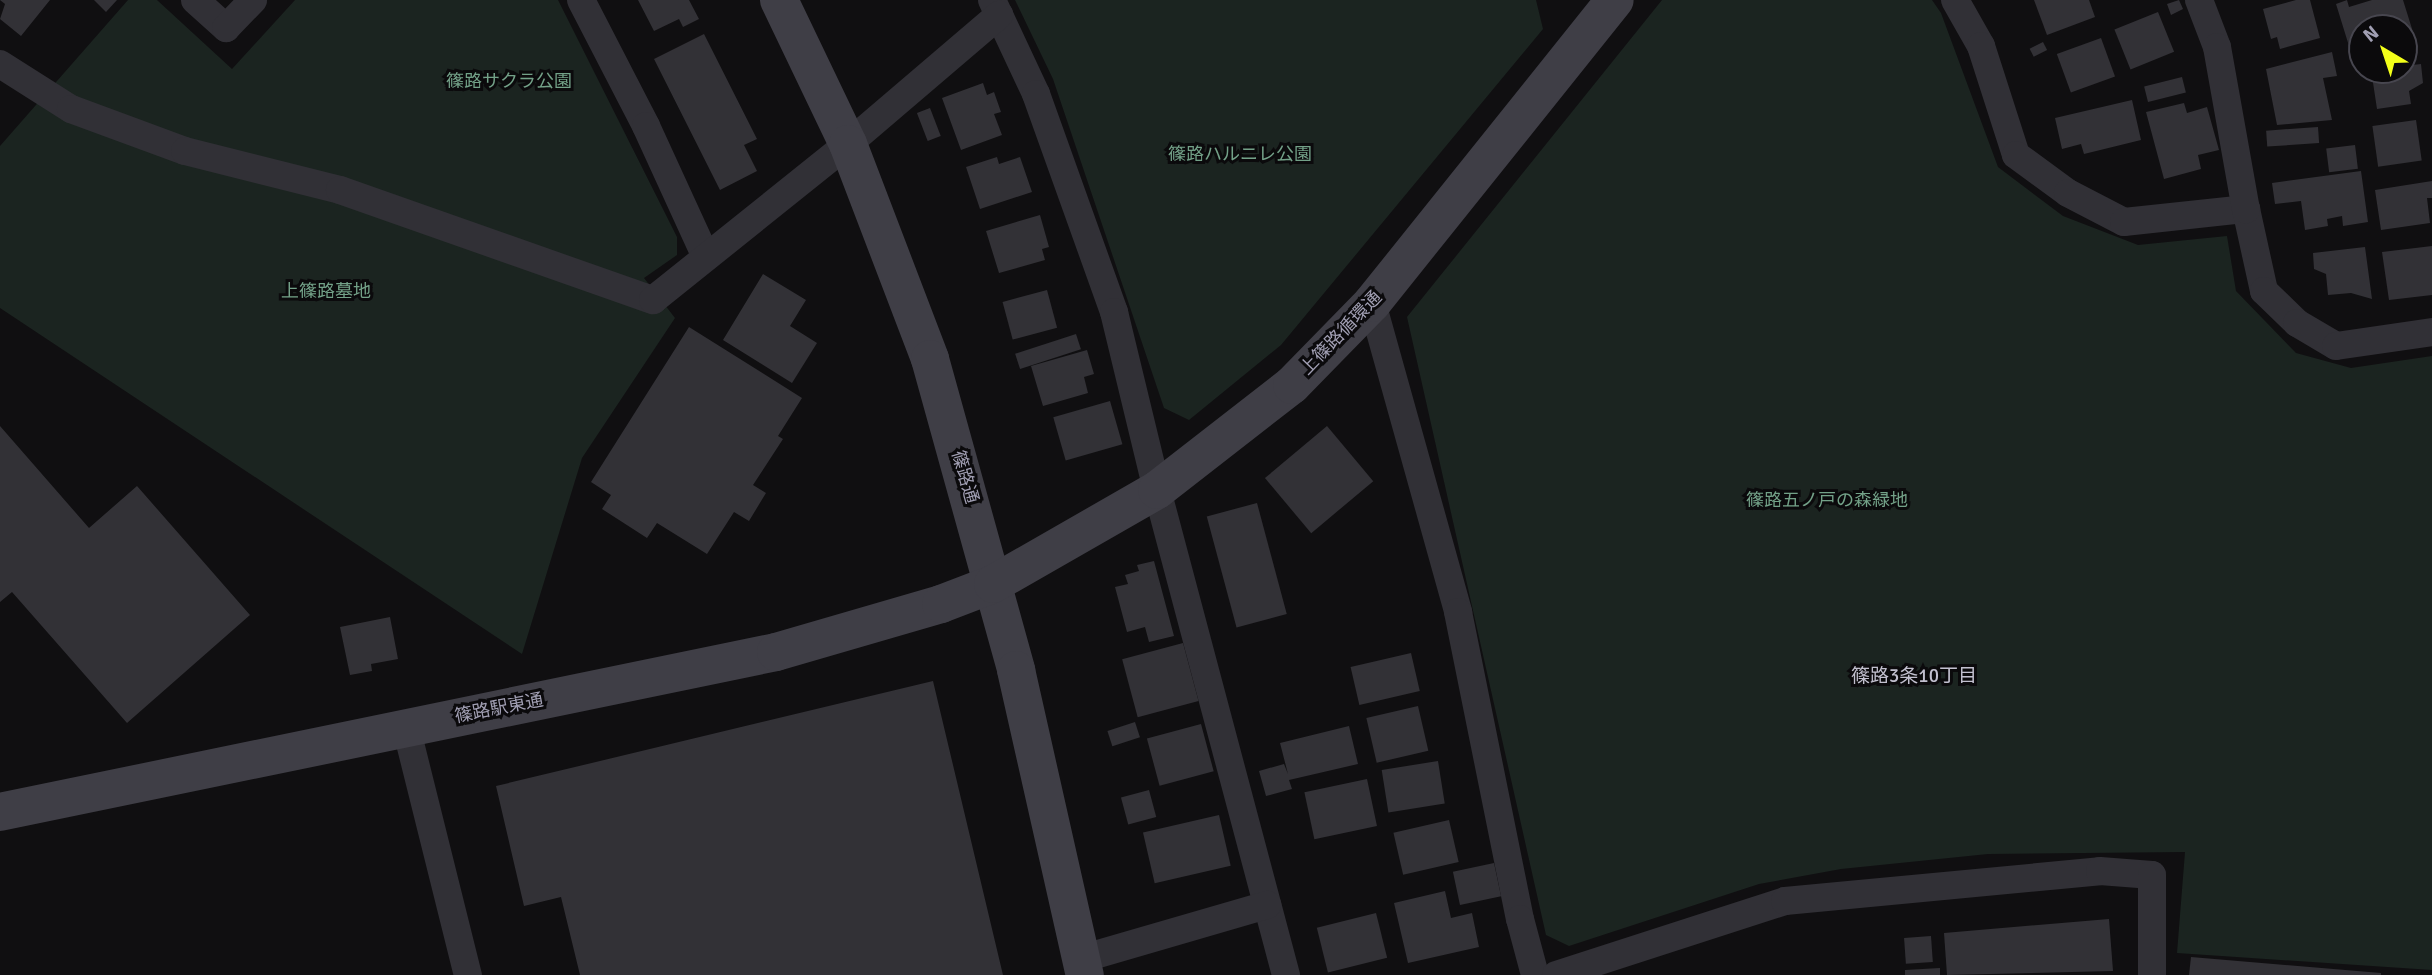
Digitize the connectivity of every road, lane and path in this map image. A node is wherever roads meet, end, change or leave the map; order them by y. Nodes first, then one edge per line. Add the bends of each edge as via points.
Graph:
1 (195, 0) edge
2 (253, 0) edge
3 (581, 0) edge
4 (779, 0) edge
5 (1955, 0) edge
6 (2199, 0) edge
7 (1609, 2) edge
8 (995, 8) edge
9 (0, 64) edge
10 (848, 144) junction
11 (2246, 209) junction
12 (706, 257) junction
13 (1372, 303) junction
14 (2432, 332) edge
15 (1157, 490) junction
16 (993, 584) junction
17 (406, 727) junction
18 (0, 812) edge
19 (1267, 905) junction
20 (1083, 967) edge
21 (468, 975) edge
22 (1286, 975) edge
23 (1535, 975) edge
24 (1556, 975) edge
25 (2152, 975) edge

1 - 2 street via 226,28
3 - 12 street
4 - 10 street, 篠路通
5 - 11 street via 1981,46 2016,155 2067,193 2124,222
6 - 11 street via 2217,47
7 - 13 street, 上篠路循環通
8 - 10 street
8 - 15 street via 1036,94 1114,312
9 - 12 street via 71,109 185,151 340,190 653,300
10 - 12 street
10 - 16 street, 篠路通 via 930,359
11 - 14 street via 2264,292 2297,323 2336,346
13 - 15 street, 上篠路循環通 via 1292,384
13 - 23 street via 1458,612
15 - 16 street, 上篠路循環通
15 - 19 street
16 - 17 street, 篠路駅東通 via 941,604 776,652
16 - 20 street, 篠路通
17 - 18 street, 篠路駅東通
17 - 21 street
19 - 20 street
19 - 22 street
24 - 25 street via 1785,901 2100,871 2152,875

